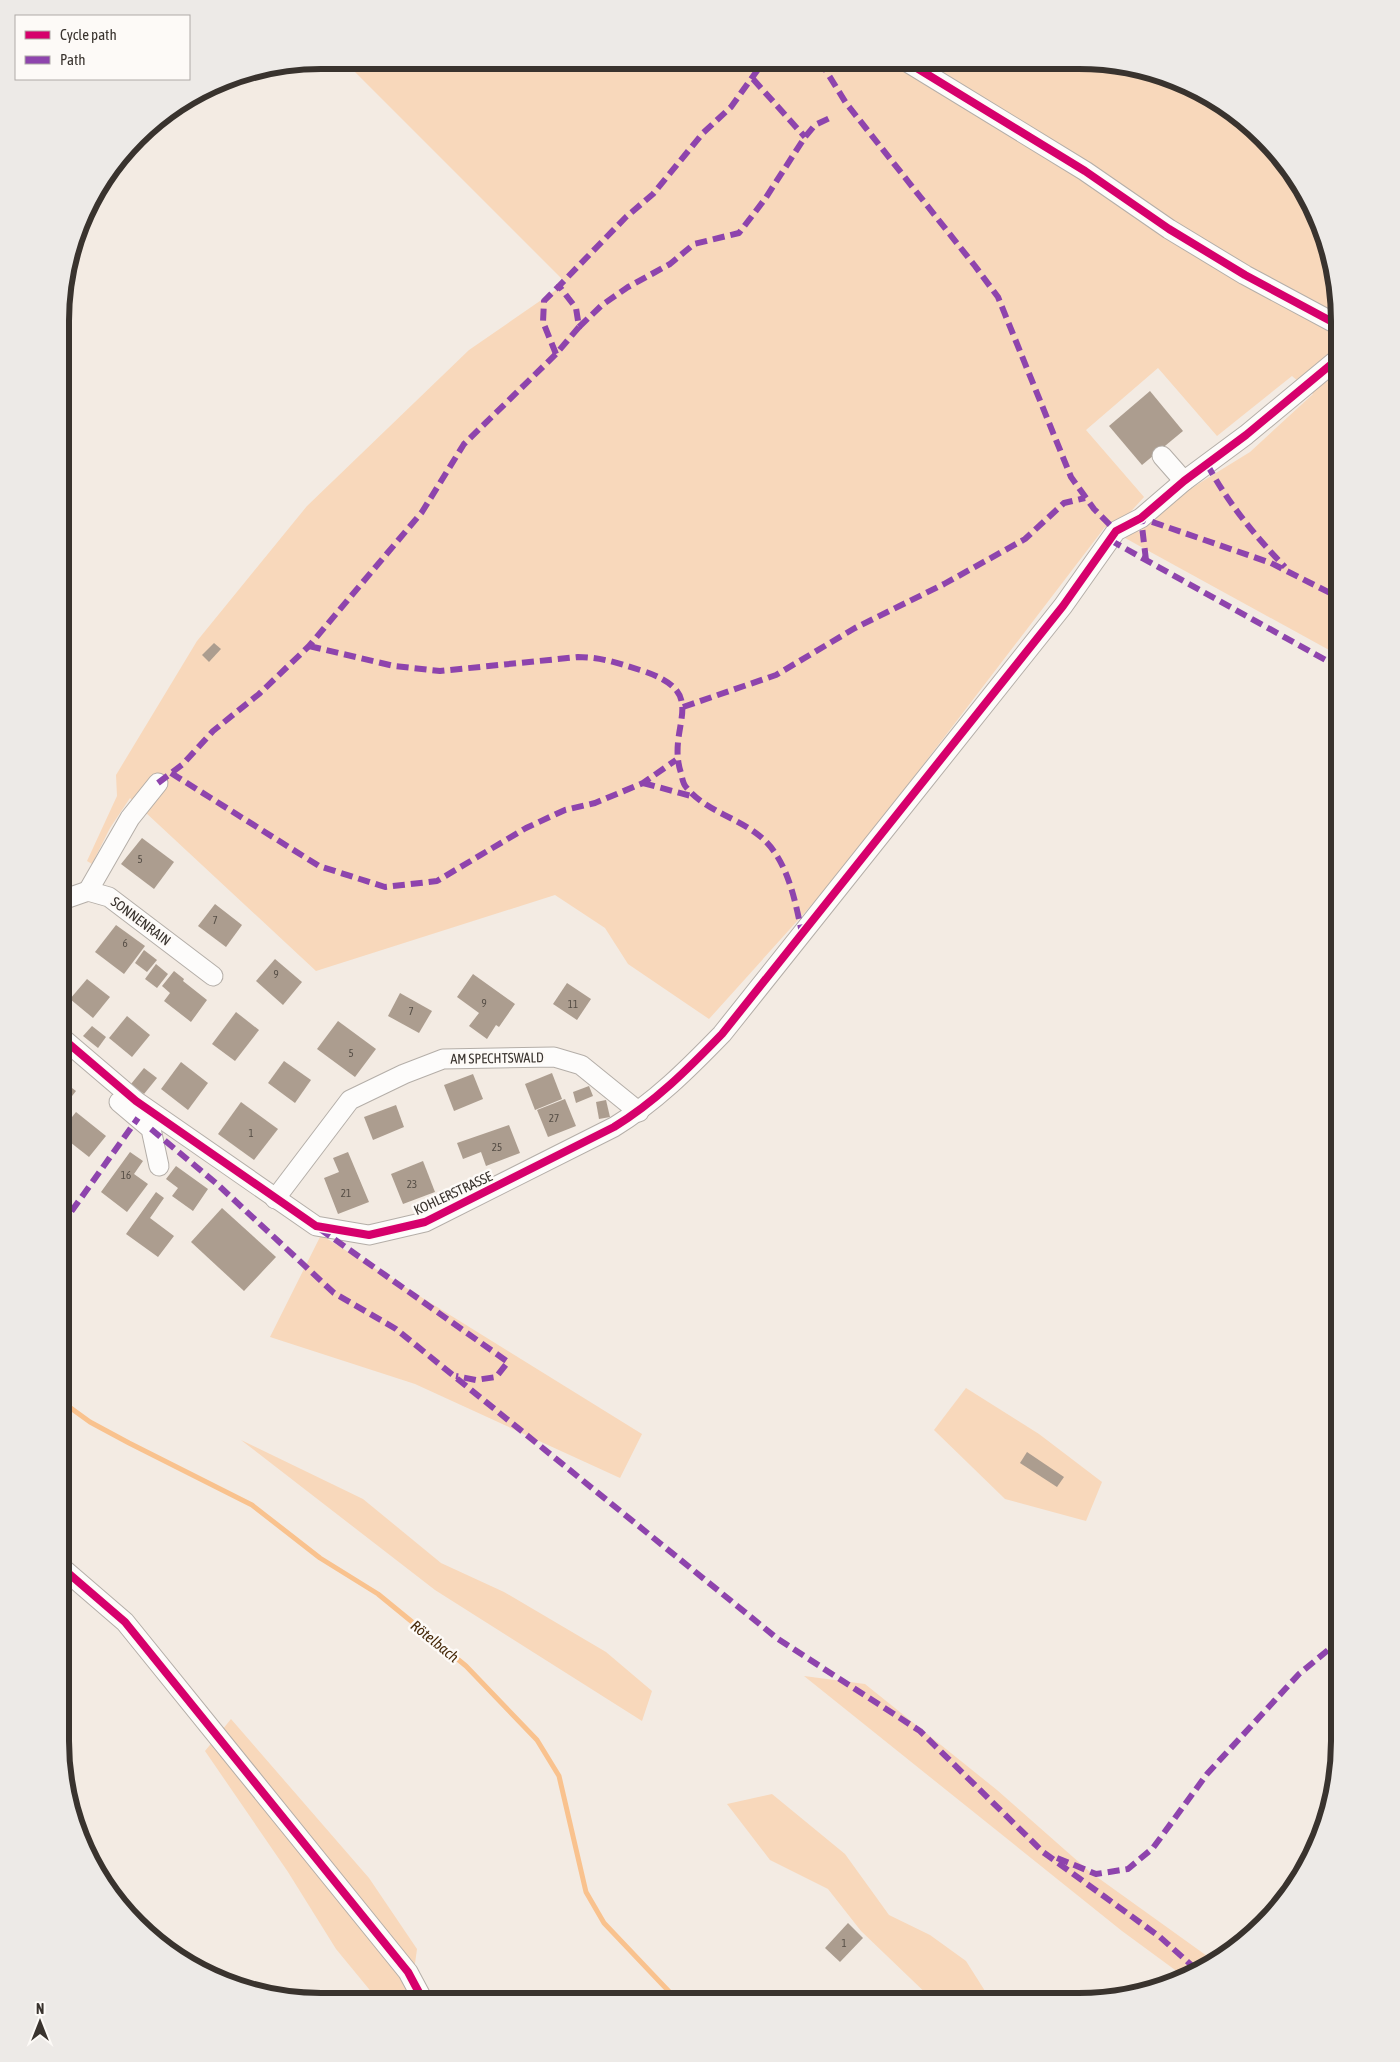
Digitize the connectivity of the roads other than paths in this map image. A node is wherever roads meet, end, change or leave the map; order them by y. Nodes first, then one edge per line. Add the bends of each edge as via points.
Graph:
1 (918, 69) edge
2 (1331, 321) edge
3 (1331, 364) edge
4 (1162, 456) dead end
5 (1184, 481) junction
6 (158, 783) dead end
7 (88, 892) junction
8 (69, 898) edge
9 (213, 976) dead end
10 (69, 1044) edge
11 (92, 1065) junction
12 (639, 1112) junction
13 (159, 1166) dead end
14 (275, 1199) junction
15 (69, 1574) edge
16 (420, 1993) edge

1 - 2 street via 1085,171 1245,276
3 - 5 street, KOHLERSTRASSE
4 - 5 street
5 - 12 street, KOHLERSTRASSE via 1141,518 1116,531 1063,606 722,1034
6 - 7 street via 130,818
7 - 8 street
7 - 9 street, SONNENRAIN via 109,897
10 - 11 street, KOHLERSTRASSE
11 - 13 street via 111,1095 151,1128
11 - 14 street, KOHLERSTRASSE via 136,1101
12 - 14 street, KOHLERSTRASSE via 425,1222 369,1235 316,1226
12 - 14 street, AM SPECHTSWALD via 581,1065 554,1057 443,1060 404,1074 350,1100
15 - 16 street via 125,1622 408,1972

